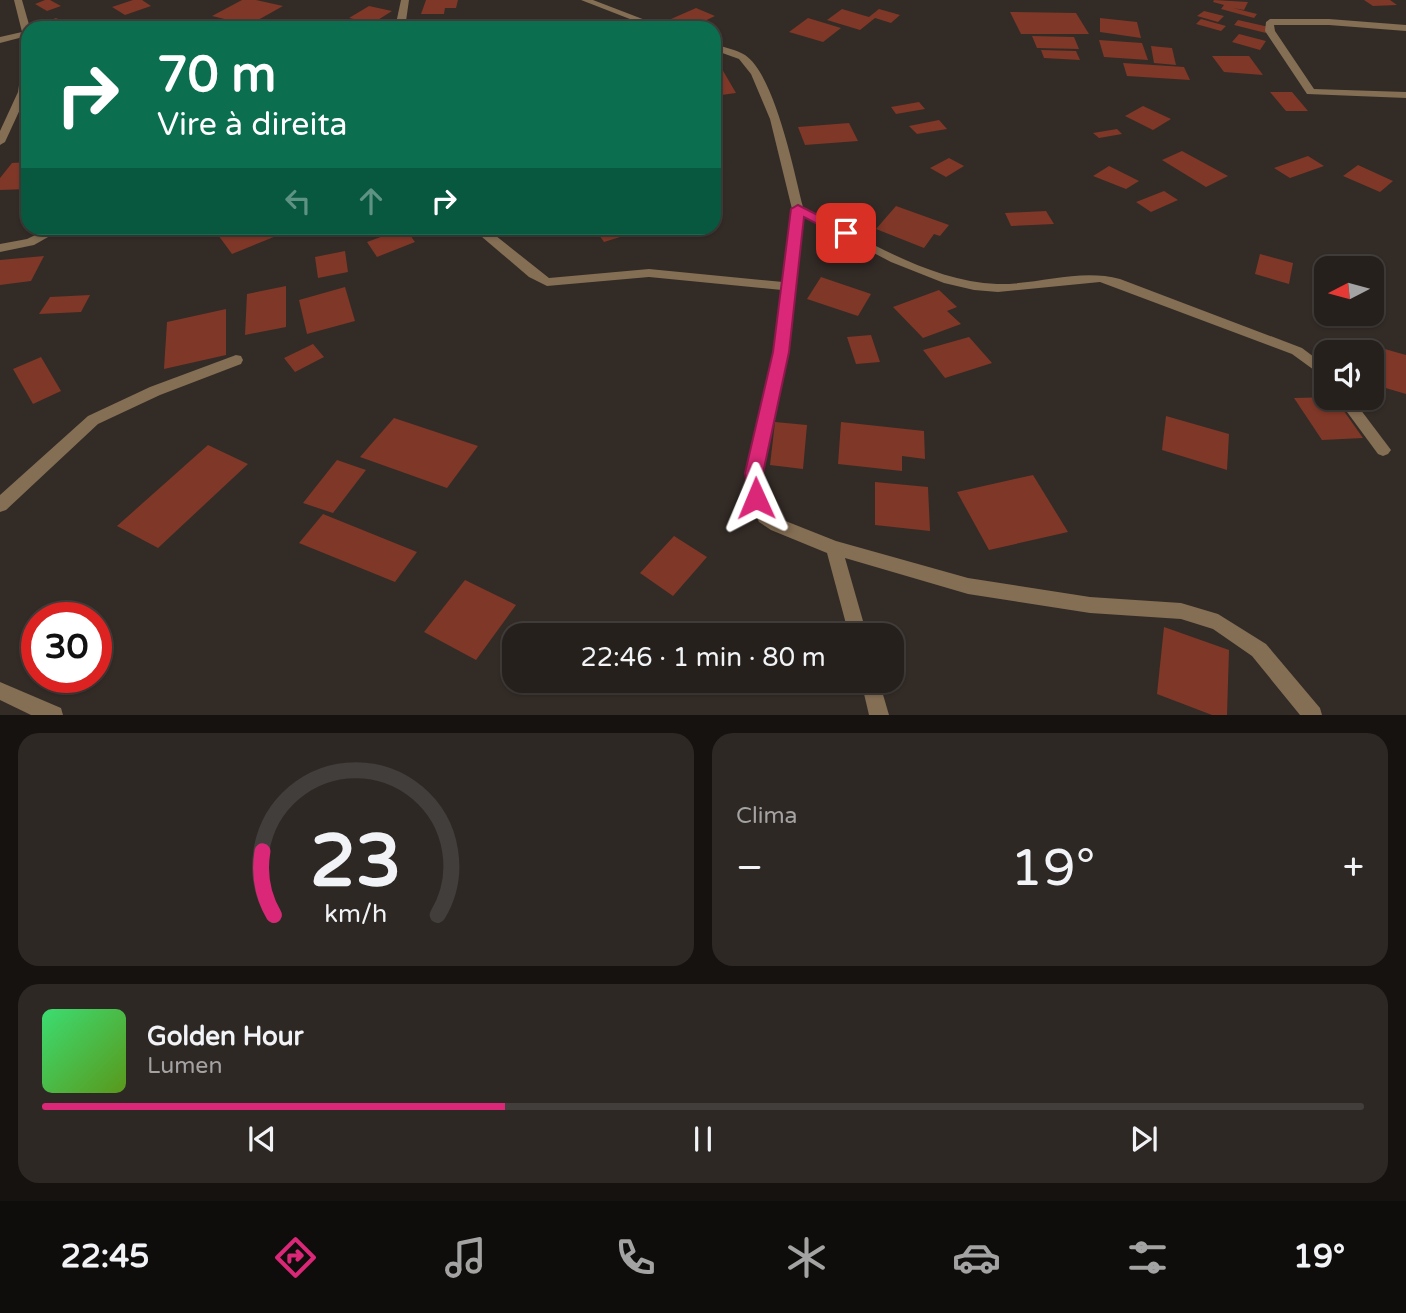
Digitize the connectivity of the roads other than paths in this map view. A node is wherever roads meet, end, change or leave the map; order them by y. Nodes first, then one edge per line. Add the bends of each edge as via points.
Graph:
1 (18, 0) edge
2 (405, 0) edge
3 (585, 0) edge
4 (23, 21) edge
5 (401, 21) edge
6 (642, 21) edge
7 (1406, 28) edge
8 (21, 37) edge
9 (0, 40) edge
10 (721, 50) edge
11 (1406, 95) edge
12 (21, 96) edge
13 (0, 142) edge
14 (798, 209) junction
15 (44, 235) edge
16 (487, 235) edge
17 (0, 248) edge
18 (790, 287) junction
19 (236, 360) dead end
20 (1314, 363) edge
21 (1353, 410) edge
22 (1383, 450) dead end
23 (0, 505) edge
24 (834, 548) junction
25 (855, 623) edge
26 (0, 691) edge
27 (873, 693) edge
28 (54, 715) edge
29 (879, 715) edge
30 (1313, 715) edge

1 - 4 street
2 - 5 street
3 - 6 street
7 - 11 street via 1270,22 1270,31 1311,92
8 - 9 street
10 - 14 street via 742,57 756,73 775,119
12 - 13 street
14 - 18 street
14 - 20 street via 931,273 973,286 1100,278 1297,351
15 - 17 street
16 - 18 street via 547,282 649,273
18 - 24 street via 781,352 754,473 756,498 765,517 776,525
19 - 23 street via 93,420
21 - 22 street
24 - 25 street
24 - 30 street via 968,586 1090,605 1181,611 1218,622 1259,650
26 - 28 street
27 - 29 street

